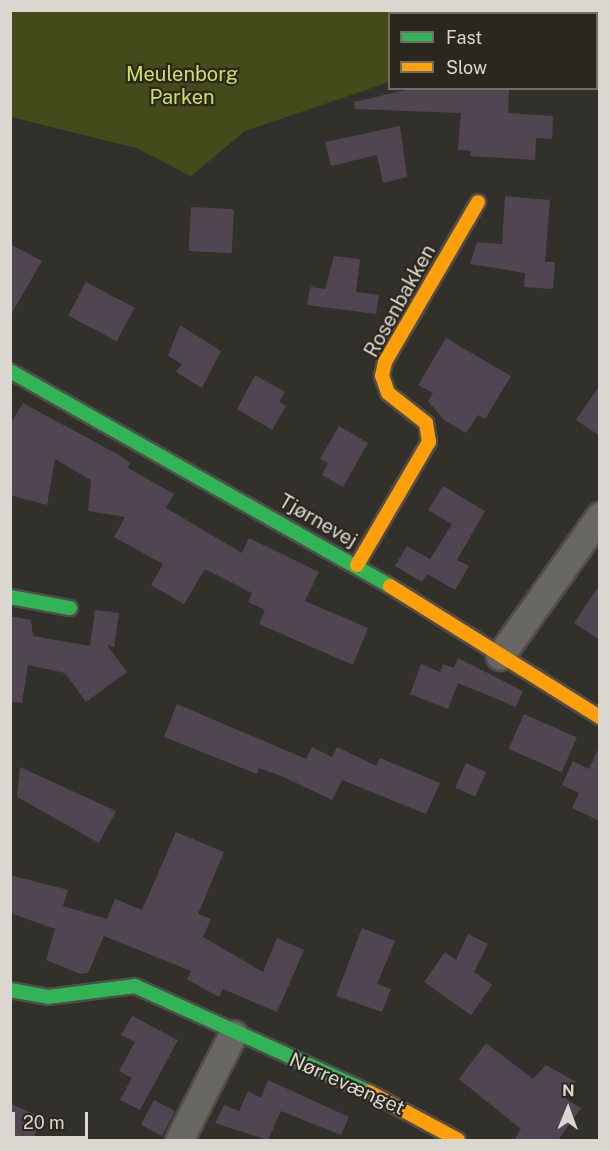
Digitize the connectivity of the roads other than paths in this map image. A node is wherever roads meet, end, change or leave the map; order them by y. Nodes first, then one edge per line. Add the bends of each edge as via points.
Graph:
1 (478, 202) dead end
2 (10, 371) edge
3 (600, 516) edge
4 (357, 565) junction
5 (10, 597) edge
6 (70, 608) dead end
7 (501, 656) junction
8 (600, 717) edge
9 (10, 990) edge
10 (232, 1034) junction
11 (179, 1140) edge
12 (458, 1140) edge

1 - 4 street, Rosenbakken via 385,362 382,376 388,393 426,423 429,442
2 - 4 street, Tjørnevej
3 - 7 street
4 - 7 street, Tjørnevej
5 - 6 street
7 - 8 street, Tjørnevej
9 - 10 street, Nørrevænget via 48,997 135,986
10 - 11 street
10 - 12 street, Nørrevænget via 403,1107

